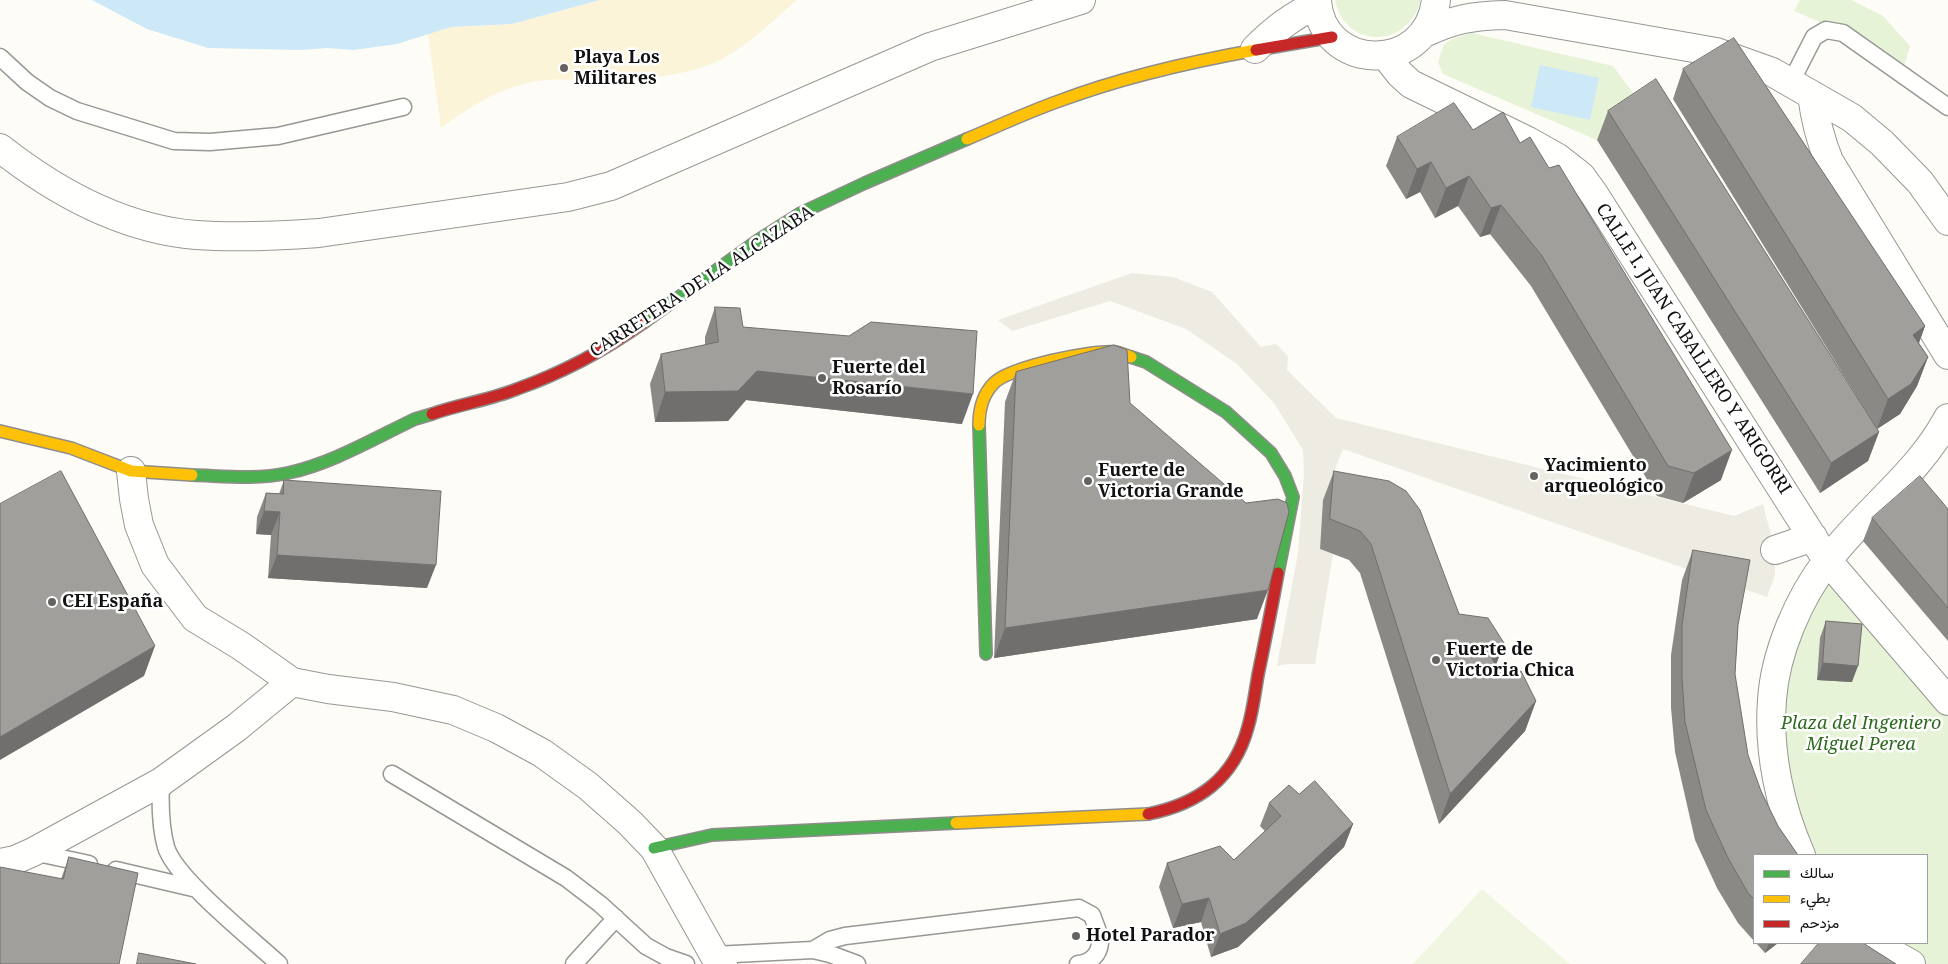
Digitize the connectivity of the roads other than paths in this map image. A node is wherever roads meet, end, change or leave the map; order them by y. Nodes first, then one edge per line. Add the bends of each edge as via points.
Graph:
1 (1081, 0) edge
2 (1436, 0) edge
3 (1484, 0) edge
4 (1317, 2) edge
5 (1534, 20) junction
6 (1424, 33) junction
7 (1332, 37) junction
8 (1255, 49) junction
9 (1386, 56) junction
10 (0, 58) edge
11 (1801, 89) junction
12 (403, 107) dead end
13 (1948, 107) edge
14 (0, 148) edge
15 (1948, 221) edge
16 (1948, 355) edge
17 (1948, 418) edge
18 (0, 431) edge
19 (131, 471) junction
20 (1813, 537) junction
21 (1776, 550) dead end
22 (1827, 560) junction
23 (986, 654) dead end
24 (292, 682) junction
25 (1948, 701) edge
26 (392, 774) dead end
27 (161, 782) junction
28 (654, 848) junction
29 (33, 852) junction
30 (1801, 854) edge
31 (0, 863) edge
32 (197, 888) junction
33 (616, 918) junction
34 (1876, 944) edge
35 (813, 950) junction
36 (718, 960) edge
37 (279, 964) edge
38 (574, 964) edge
39 (686, 964) edge
40 (857, 964) edge
41 (1078, 964) edge
42 (1911, 964) edge

1 - 14 street via 930,47 610,186 568,197 319,232 279,236 196,235 158,229 86,203 56,187
2 - 6 street
3 - 5 street
4 - 7 street via 1322,22
4 - 8 street via 1294,15
5 - 6 street via 1505,15 1477,16 1450,22
5 - 11 street via 1716,52 1749,62
6 - 9 street via 1400,52
7 - 8 street, CARRETERA DE LA ALCAZABA
7 - 9 street via 1348,49 1366,55
8 - 19 street, CARRETERA DE LA ALCAZABA via 1207,58 1059,101 865,182 801,213 757,241 613,343 576,364 516,390 415,420 318,464 288,473 232,477
9 - 20 street, CALLE I. JUAN CABALLERO Y ARIGORRI via 1411,84 1528,141 1581,176
10 - 12 lane via 34,87 77,111 174,141 210,142 278,136
11 - 13 lane via 1814,37 1826,30 1843,33
11 - 15 street via 1852,118 1882,143 1920,182
11 - 16 street via 1829,161
17 - 22 street via 1930,447
18 - 19 street, CARRETERA DE LA ALCAZABA via 71,448
19 - 24 street via 139,525 155,565 174,592 195,618
20 - 21 street
20 - 22 street, CALLE I. JUAN CABALLERO Y ARIGORRI
22 - 25 street
22 - 30 street via 1802,600 1791,626 1778,662 1772,700 1776,774 1785,813
23 - 28 street via 979,417 986,393 1004,375 1092,354 1117,352 1146,362 1226,412 1271,453 1293,497 1248,728 1229,770 1206,793 1175,808 1148,814 712,836
24 - 27 street via 236,728
24 - 28 street via 393,697 453,710 496,728 542,753 588,786
26 - 33 lane via 566,878
27 - 29 street
27 - 32 lane via 160,810 166,848 176,866
28 - 36 street
29 - 31 street
29 - 32 lane
32 - 37 lane
33 - 38 lane
33 - 39 lane via 646,946
34 - 42 street
35 - 36 lane
35 - 40 lane
35 - 41 lane via 845,936 1078,908 1092,915 1101,942 1096,956 1085,964

